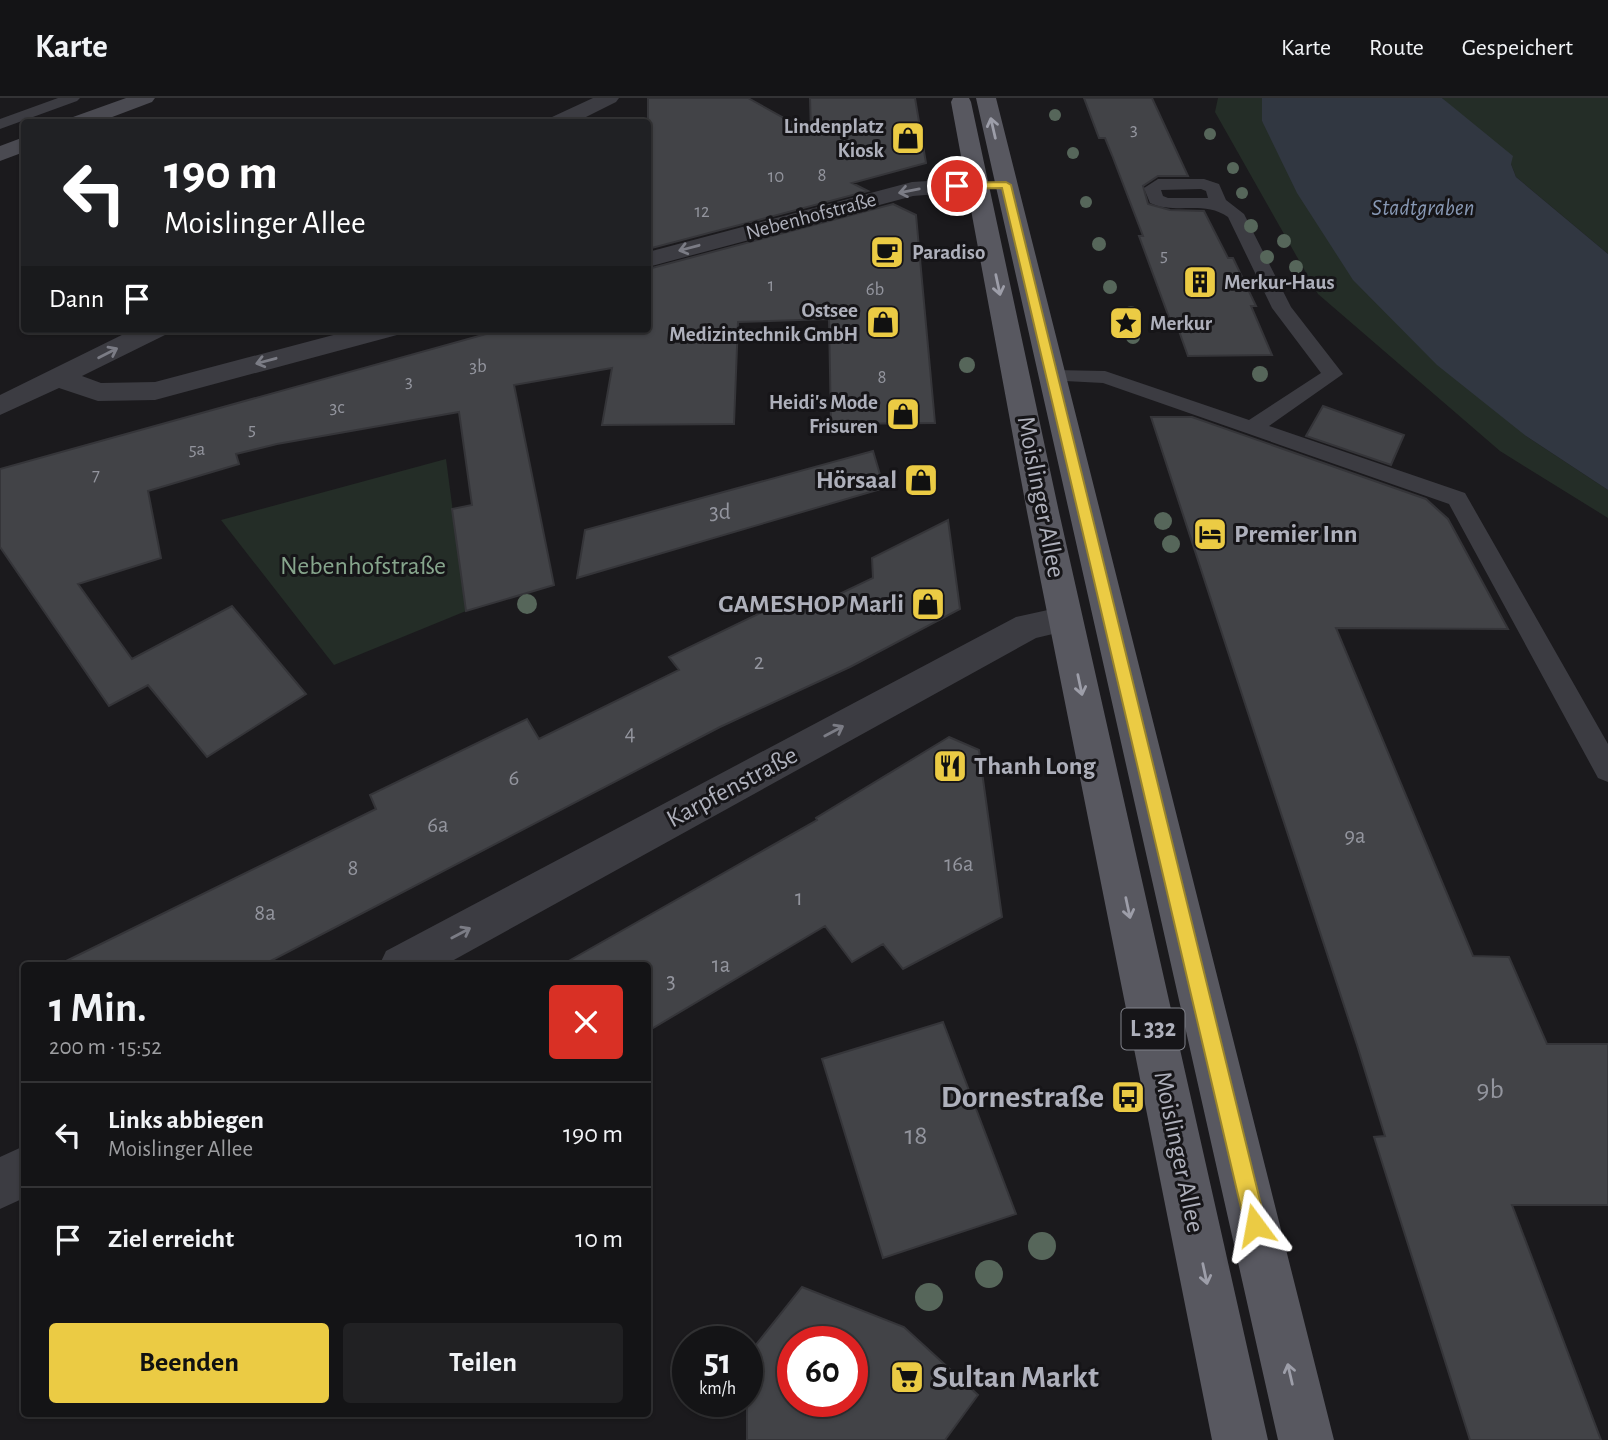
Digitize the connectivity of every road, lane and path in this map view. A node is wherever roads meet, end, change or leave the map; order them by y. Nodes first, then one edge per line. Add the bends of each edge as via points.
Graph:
1 (72, 98) edge
2 (145, 98) edge
3 (608, 98) edge
4 (960, 98) edge
5 (986, 98) edge
6 (89, 119) edge
7 (567, 119) edge
8 (0, 124) edge
9 (21, 145) edge
10 (0, 154) edge
11 (992, 185) junction
12 (1219, 203) dead end
13 (651, 259) edge
14 (147, 333) edge
15 (372, 333) edge
16 (1035, 375) junction
17 (60, 378) junction
18 (0, 406) edge
19 (1253, 427) junction
20 (1111, 618) junction
21 (1066, 619) junction
22 (1608, 770) edge
23 (408, 962) edge
24 (21, 1173) edge
25 (0, 1184) edge
26 (1240, 1440) edge
27 (1306, 1440) edge

1 - 8 lane
2 - 6 street
3 - 7 street
4 - 11 main road, Moislinger Allee / L 332
11 -> 5 main road, Moislinger Allee / L 332
9 - 10 street
11 -> 13 street, Nebenhofstraße via 912,189
11 - 16 main road, Moislinger Allee / L 332
12 - 19 lane via 1235,214 1282,308 1333,374
17 -> 14 street
15 -> 17 street via 155,391 98,392
16 - 19 lane via 1105,377
16 - 20 main road, Moislinger Allee / L 332
16 - 21 main road, Moislinger Allee / L 332
17 - 18 street
19 - 22 lane via 1457,499
20 - 21 main road
27 -> 20 main road, Moislinger Allee / L 332
23 -> 21 street, Karpfenstraße via 1028,626
21 -> 26 main road, Moislinger Allee / L 332
24 - 25 street

